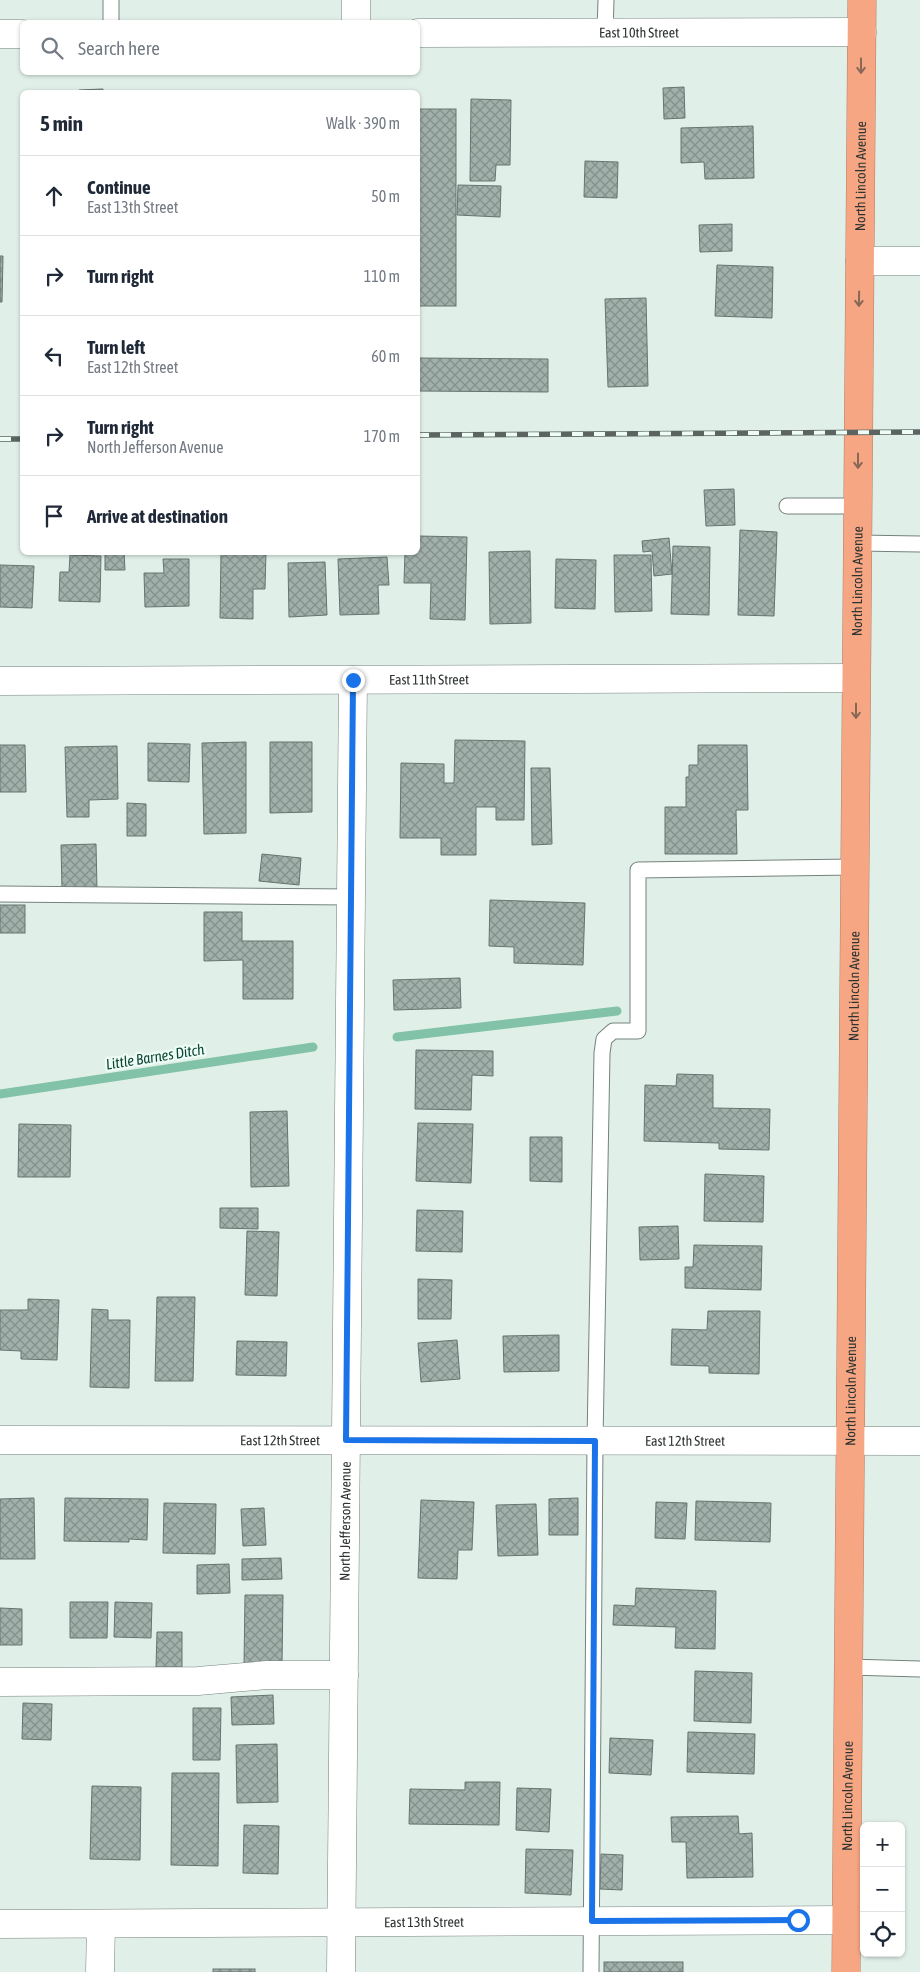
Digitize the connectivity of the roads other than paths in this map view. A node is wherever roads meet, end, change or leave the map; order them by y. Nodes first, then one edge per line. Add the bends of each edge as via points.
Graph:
1 (111, 0) edge
2 (356, 0) edge
3 (606, 0) edge
4 (862, 0) edge
5 (111, 20) edge
6 (356, 20) edge
7 (420, 32) edge
8 (605, 32) junction
9 (862, 32) junction
10 (0, 34) edge
11 (20, 34) edge
12 (860, 261) junction
13 (920, 261) edge
14 (787, 506) dead end
15 (858, 506) junction
16 (857, 542) junction
17 (920, 544) edge
18 (856, 678) junction
19 (353, 680) junction
20 (0, 681) edge
21 (855, 866) junction
22 (0, 894) edge
23 (351, 897) junction
24 (0, 1440) edge
25 (346, 1440) junction
26 (595, 1441) junction
27 (850, 1441) junction
28 (920, 1441) edge
29 (848, 1667) junction
30 (920, 1669) edge
31 (344, 1675) junction
32 (0, 1682) edge
33 (846, 1920) junction
34 (592, 1921) junction
35 (342, 1922) junction
36 (0, 1924) edge
37 (101, 1924) junction
38 (100, 1972) edge
39 (341, 1972) edge
40 (591, 1972) edge
41 (846, 1972) edge

1 - 5 lane
2 - 6 street
3 - 8 lane
4 - 9 highway, North Lincoln Avenue
7 - 8 street, East 10th Street
8 - 9 street, East 10th Street
9 -> 12 highway, North Lincoln Avenue
10 - 11 street
12 - 13 street
12 -> 15 highway, North Lincoln Avenue
14 - 15 lane
15 - 16 highway, North Lincoln Avenue
16 - 17 lane
16 - 18 highway, North Lincoln Avenue
18 - 19 street, East 11th Street
18 -> 21 highway, North Lincoln Avenue
19 - 20 street, East 11th Street
19 - 23 street, North Jefferson Avenue
21 - 26 lane via 638,870 638,1031 613,1031 602,1046
21 - 27 highway, North Lincoln Avenue
22 - 23 lane
23 - 25 street, North Jefferson Avenue
24 - 25 street, East 12th Street
25 - 26 street, East 12th Street
25 - 31 street, North Jefferson Avenue
26 - 27 street, East 12th Street
26 - 34 lane
27 - 28 street, East 12th Street
27 - 29 highway, North Lincoln Avenue
29 - 30 lane
29 - 33 highway, North Lincoln Avenue
31 - 32 street via 266,1675 198,1681
31 - 35 street, North Jefferson Avenue
33 - 34 street, East 13th Street
33 - 41 highway, North Lincoln Avenue
34 - 35 street, East 13th Street
34 - 40 lane
35 - 37 street, East 13th Street
35 - 39 street, North Jefferson Avenue
36 - 37 street, East 13th Street
37 - 38 street

